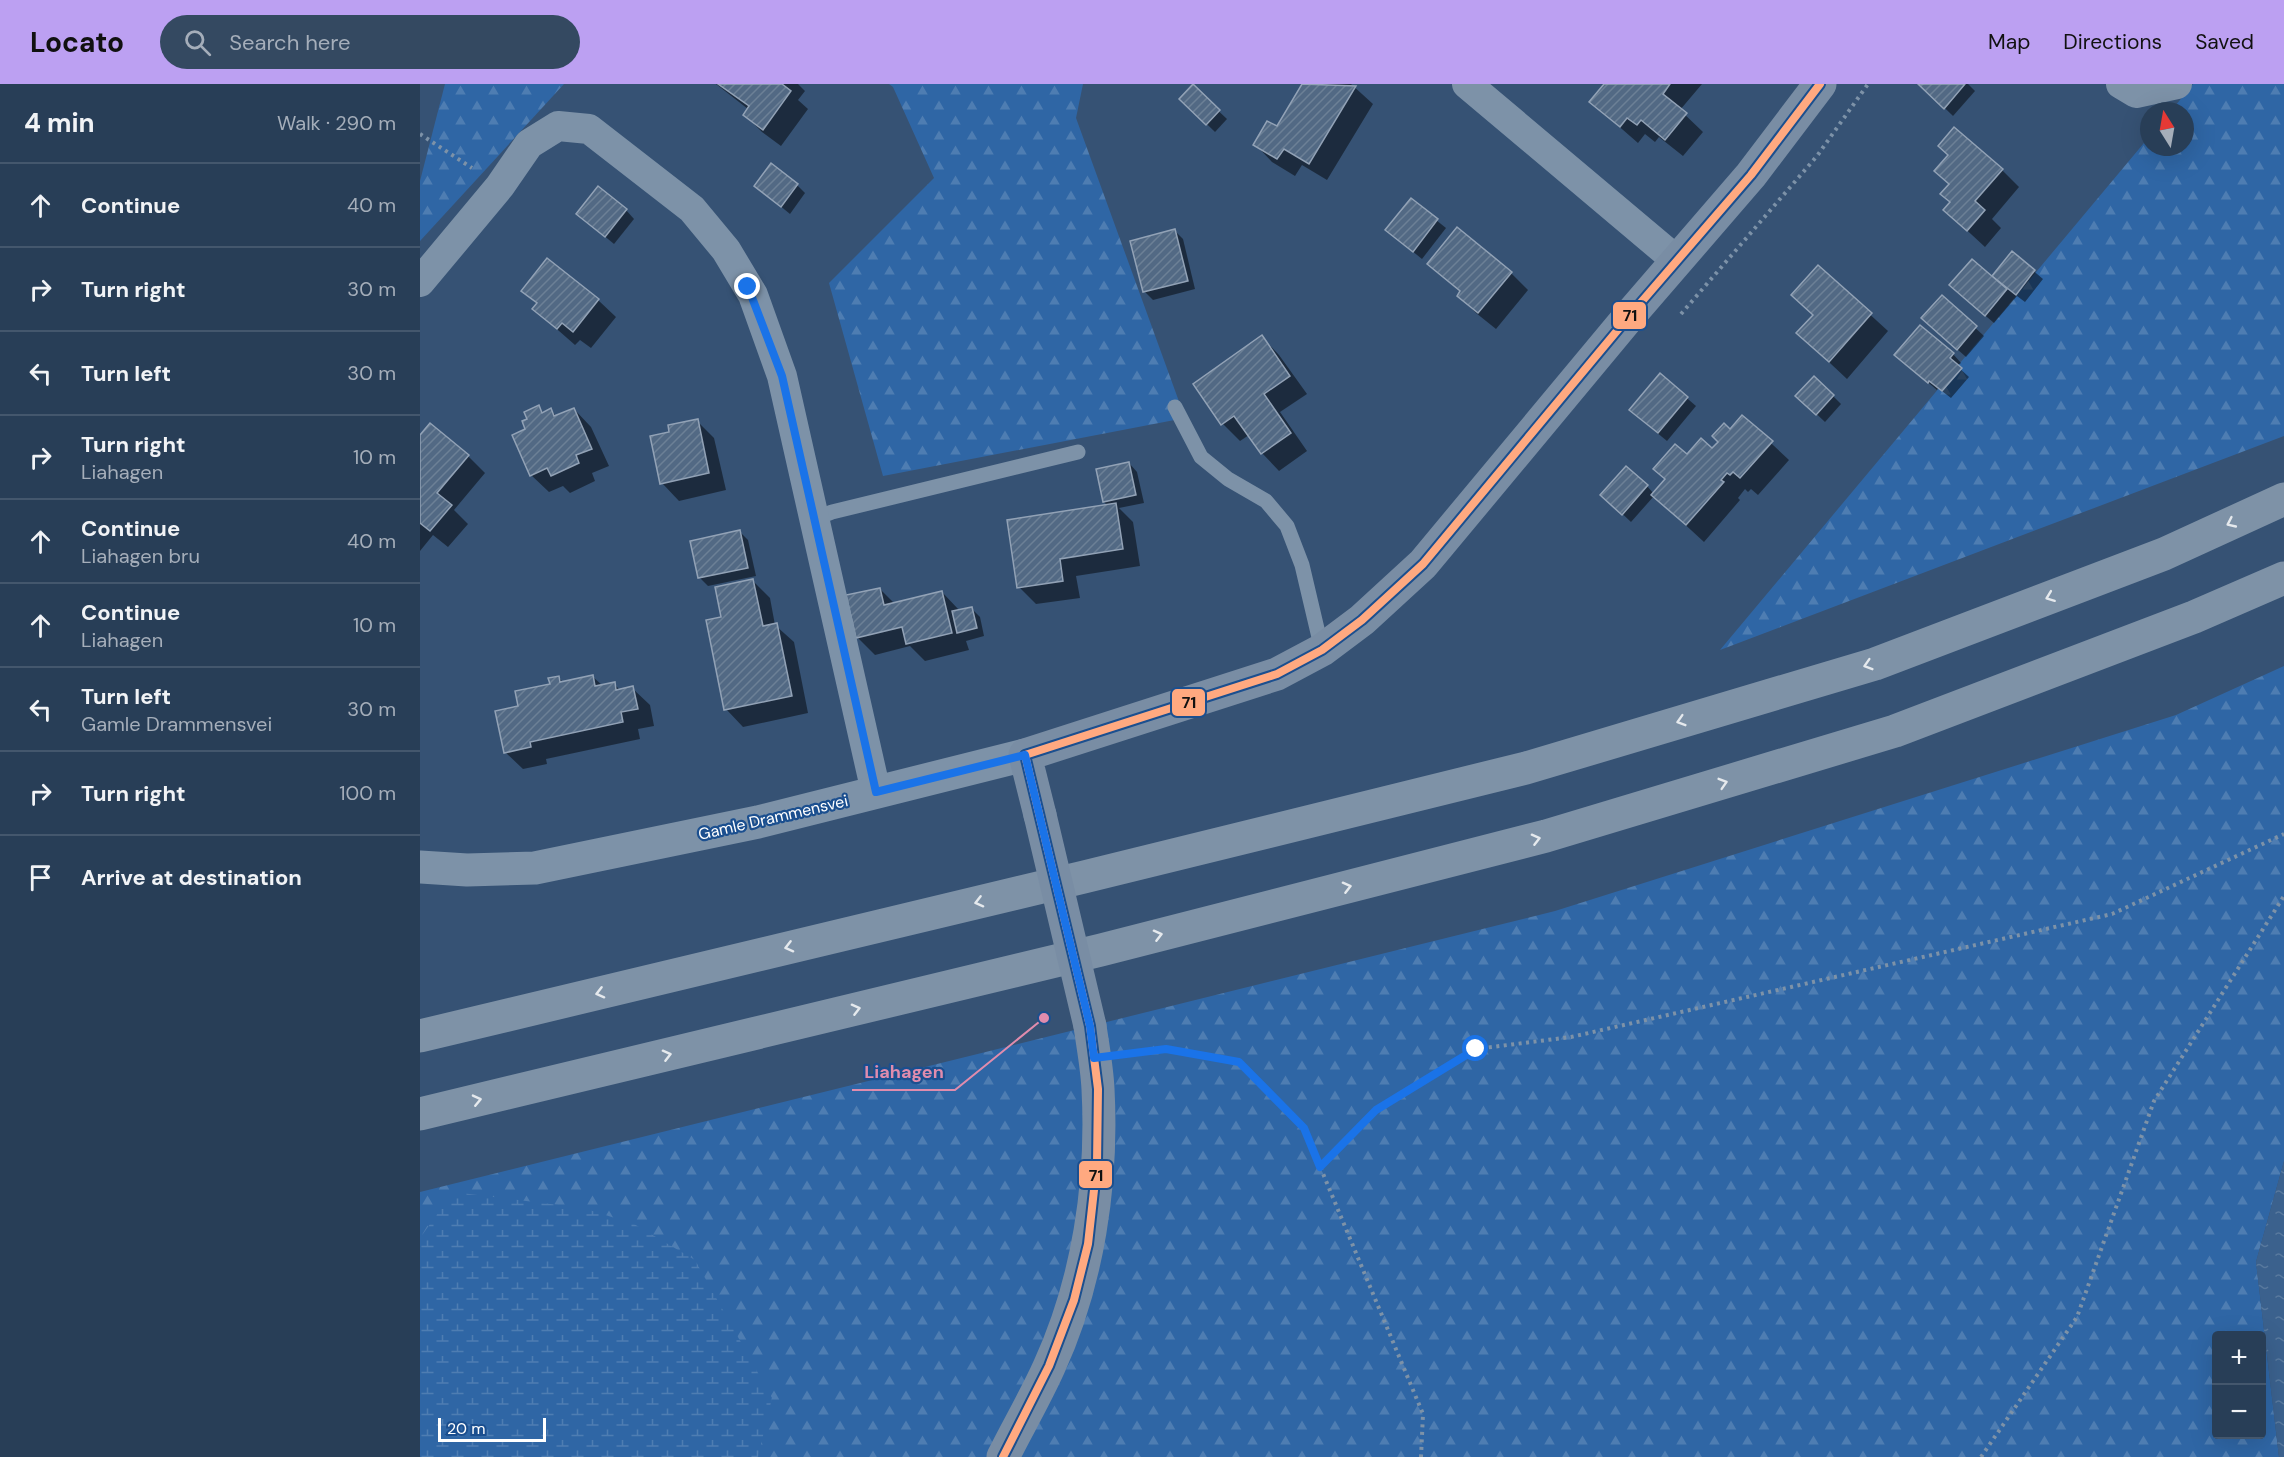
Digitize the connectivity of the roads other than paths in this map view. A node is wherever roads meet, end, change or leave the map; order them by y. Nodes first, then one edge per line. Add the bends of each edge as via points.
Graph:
1 (1467, 84) edge
2 (1820, 84) edge
3 (2121, 84) edge
4 (2177, 84) edge
5 (1676, 260) junction
6 (420, 282) edge
7 (1175, 407) dead end
8 (1078, 452) dead end
9 (2284, 499) edge
10 (814, 519) junction
11 (2284, 578) edge
12 (1322, 650) junction
13 (1025, 755) junction
14 (876, 792) junction
15 (420, 867) edge
16 (420, 1036) edge
17 (420, 1114) edge
18 (1003, 1457) edge

1 - 5 street
2 - 5 main road, Gamle Drammensvei via 1751,175
3 - 4 street via 2136,93
5 - 12 main road, Gamle Drammensvei via 1423,564 1362,620
6 - 10 street via 500,186 529,144 558,126 589,129 692,209 726,250 753,295 782,376
7 - 12 lane via 1201,457 1266,501 1287,526 1302,565
8 - 10 lane
9 -> 16 highway via 2164,554 1875,664 1526,768
10 - 14 street
17 -> 11 highway via 1072,957 1546,837 1895,732 2194,617
12 - 13 main road, Gamle Drammensvei via 1277,674
13 - 14 street, Gamle Drammensvei
13 - 18 main road, bridge via 1090,1026 1098,1089 1097,1162 1088,1244 1074,1300 1049,1366
14 - 15 street, Gamle Drammensvei via 758,822 535,868

